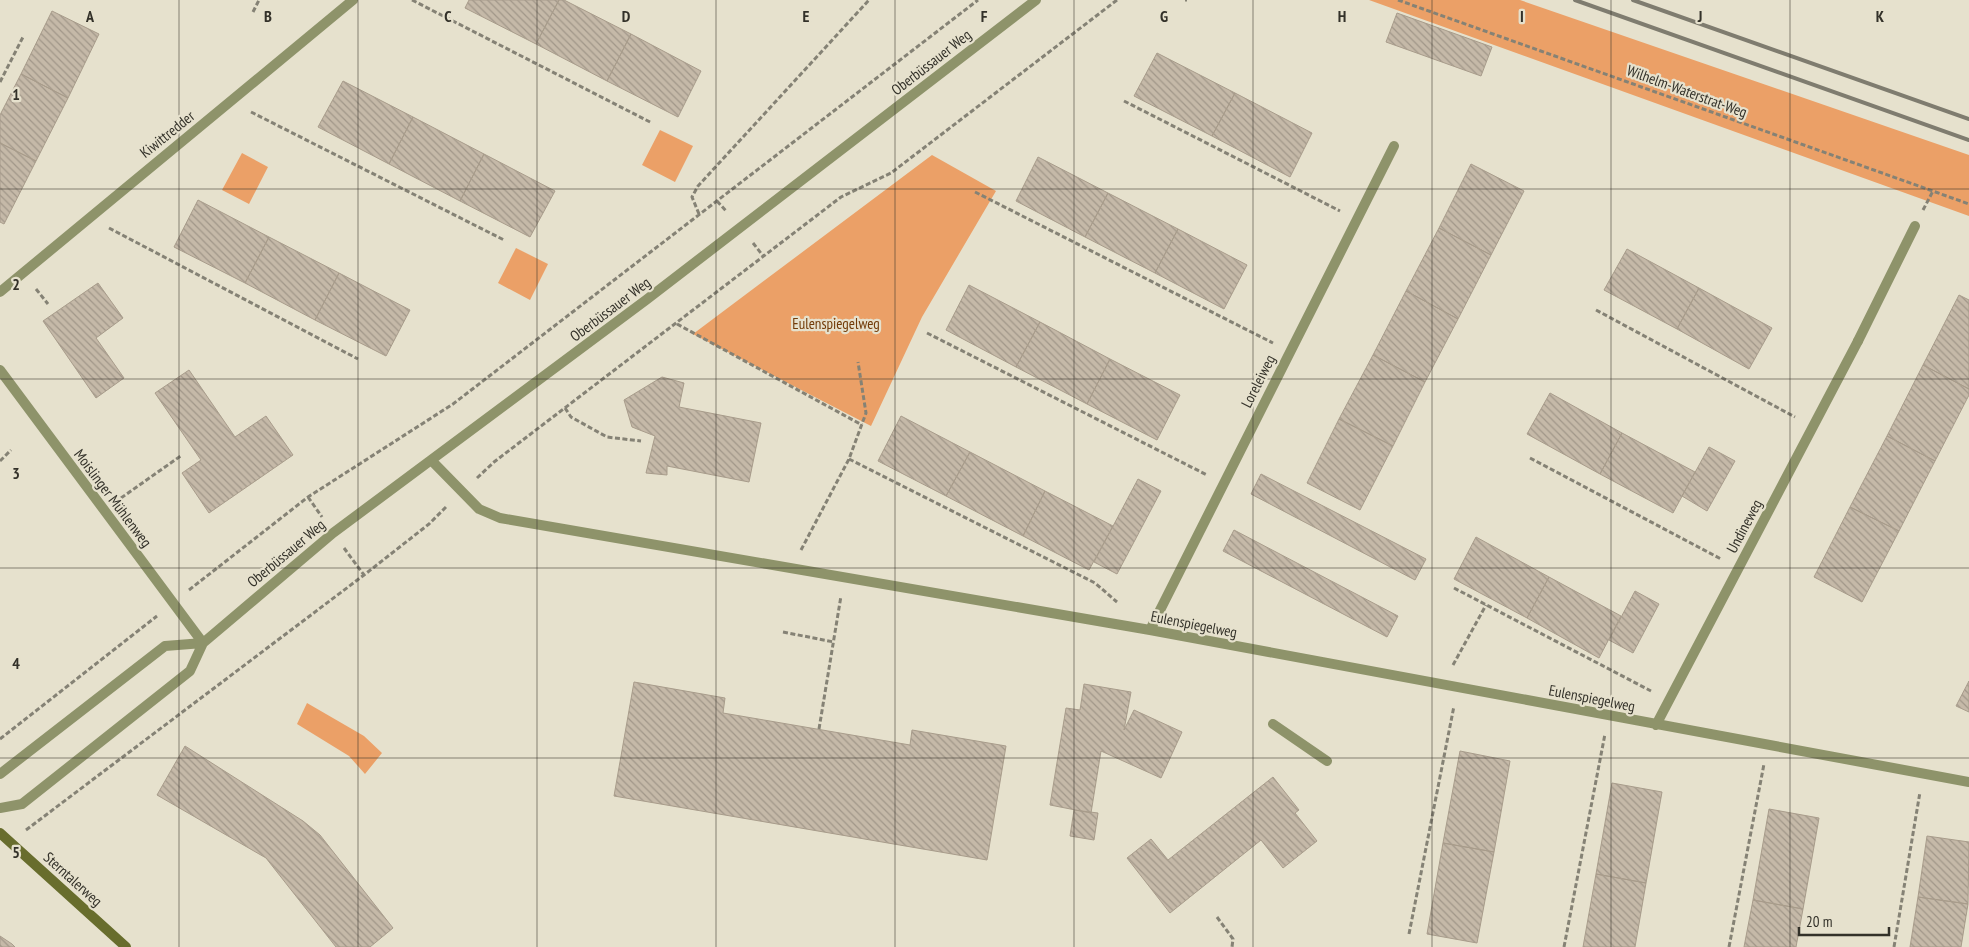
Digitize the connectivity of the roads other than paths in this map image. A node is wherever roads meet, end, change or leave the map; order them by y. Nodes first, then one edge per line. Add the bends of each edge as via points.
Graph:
1 (353, 0) edge
2 (1036, 0) edge
3 (1394, 146) dead end
4 (1915, 226) dead end
5 (0, 292) edge
6 (0, 370) edge
7 (432, 461) junction
8 (1150, 630) junction
9 (203, 643) junction
10 (1273, 724) dead end
11 (1656, 725) junction
12 (1327, 761) dead end
13 (0, 774) edge
14 (1969, 782) edge
15 (0, 808) edge
16 (0, 833) edge
17 (126, 947) edge

1 - 5 street, Kiwittredder
2 - 7 street, Oberbüssauer Weg
3 - 8 street, Loreleiweg
4 - 11 street, Undineweg
6 - 9 street, Moislinger Mühlenweg
7 - 8 street, Eulenspiegelweg via 479,509 500,518
7 - 9 street, Oberbüssauer Weg via 333,533
8 - 11 street, Eulenspiegelweg
9 - 13 street via 165,646
9 - 15 street, Oberbüssauer Weg via 190,671 22,804
10 - 12 street
11 - 14 street, Eulenspiegelweg
16 - 17 main road, Sterntalerweg

